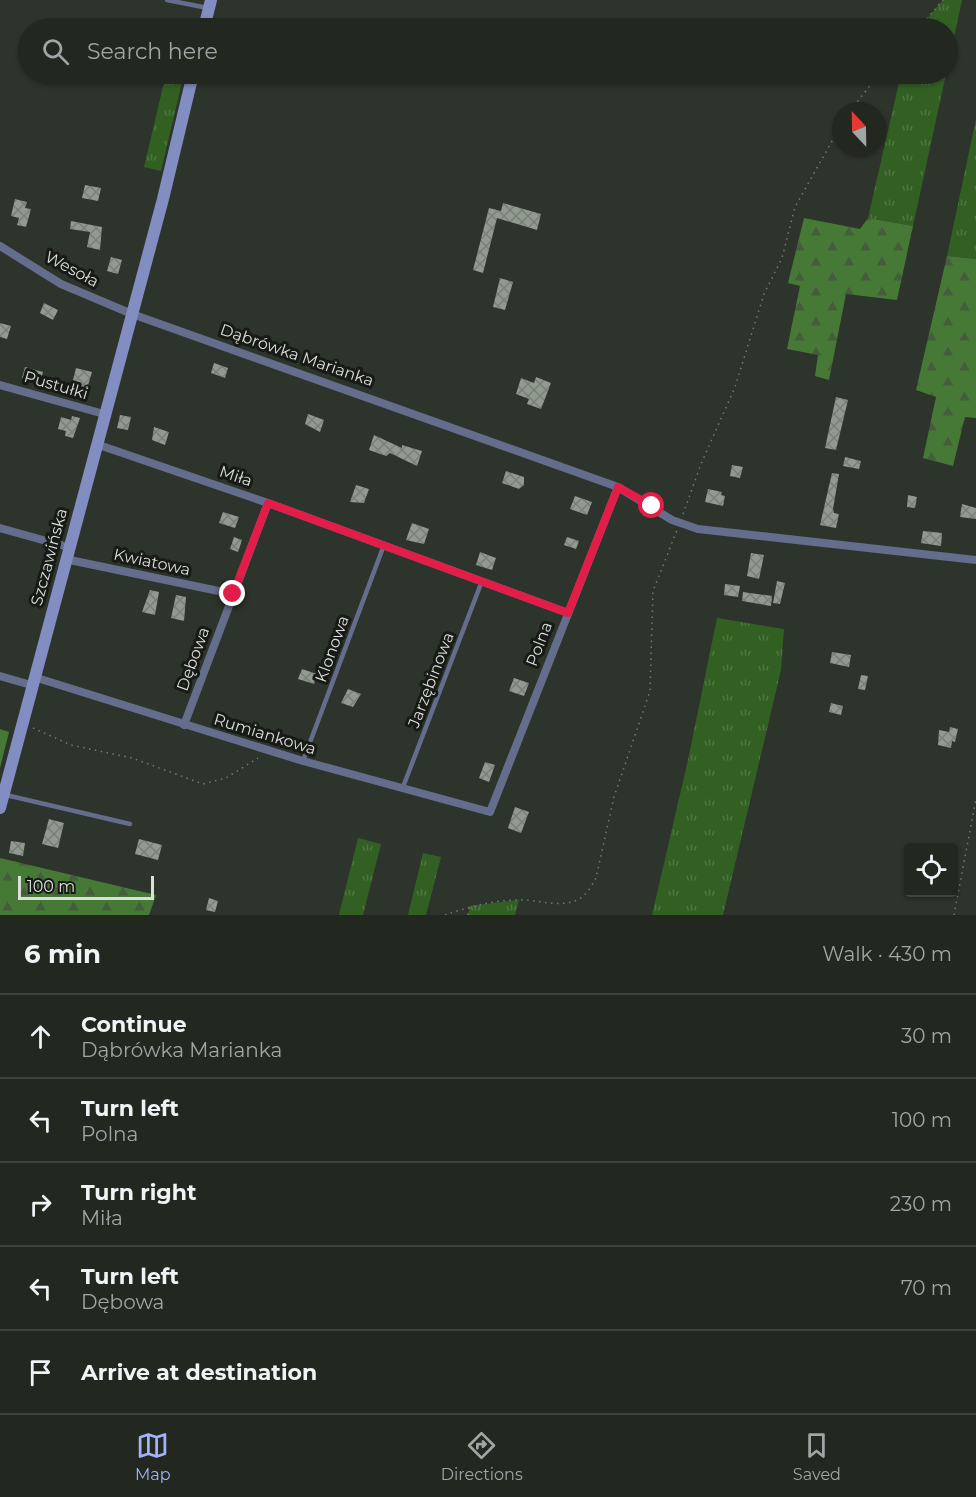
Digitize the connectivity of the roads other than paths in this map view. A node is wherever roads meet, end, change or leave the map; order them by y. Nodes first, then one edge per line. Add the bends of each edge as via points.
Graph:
1 (167, 0) edge
2 (210, 4) edge
3 (190, 84) edge
4 (0, 246) edge
5 (132, 314) junction
6 (0, 385) edge
7 (105, 414) junction
8 (96, 444) junction
9 (618, 487) junction
10 (268, 503) junction
11 (0, 528) edge
12 (384, 545) junction
13 (67, 553) junction
14 (976, 560) edge
15 (482, 581) junction
16 (233, 594) junction
17 (568, 613) junction
18 (0, 676) edge
19 (32, 681) junction
20 (184, 725) junction
21 (303, 761) junction
22 (403, 787) junction
23 (4, 794) junction
24 (0, 808) edge
25 (490, 812) joint
26 (130, 824) dead end

1 - 2 lane
3 - 5 street
4 - 5 street, Wesoła via 61,284
5 - 7 street, Szczawińska
5 - 9 street, Dąbrówka Marianka
6 - 7 street, Pustułki
7 - 8 street, Szczawińska
8 - 10 street, Miła
8 - 13 street, Szczawińska
9 - 14 street, Dąbrówka Marianka via 679,524 698,529
9 - 17 street, Polna
10 - 12 street, Miła
10 - 16 street, Dębowa
11 - 13 street, Kwiatowa
12 - 15 street, Miła
12 - 21 lane, Klonowa
13 - 16 street, Kwiatowa
13 - 19 street, Szczawińska
15 - 17 street, Miła
15 - 22 lane, Jarzębinowa
16 - 20 street, Dębowa
17 - 25 street, Polna
18 - 19 street, Rumiankowa
19 - 20 street, Rumiankowa
19 - 23 street, Szczawińska
20 - 21 street, Rumiankowa
21 - 22 street, Rumiankowa
22 - 25 street, Rumiankowa
23 - 24 street, Szczawińska
23 - 26 lane

